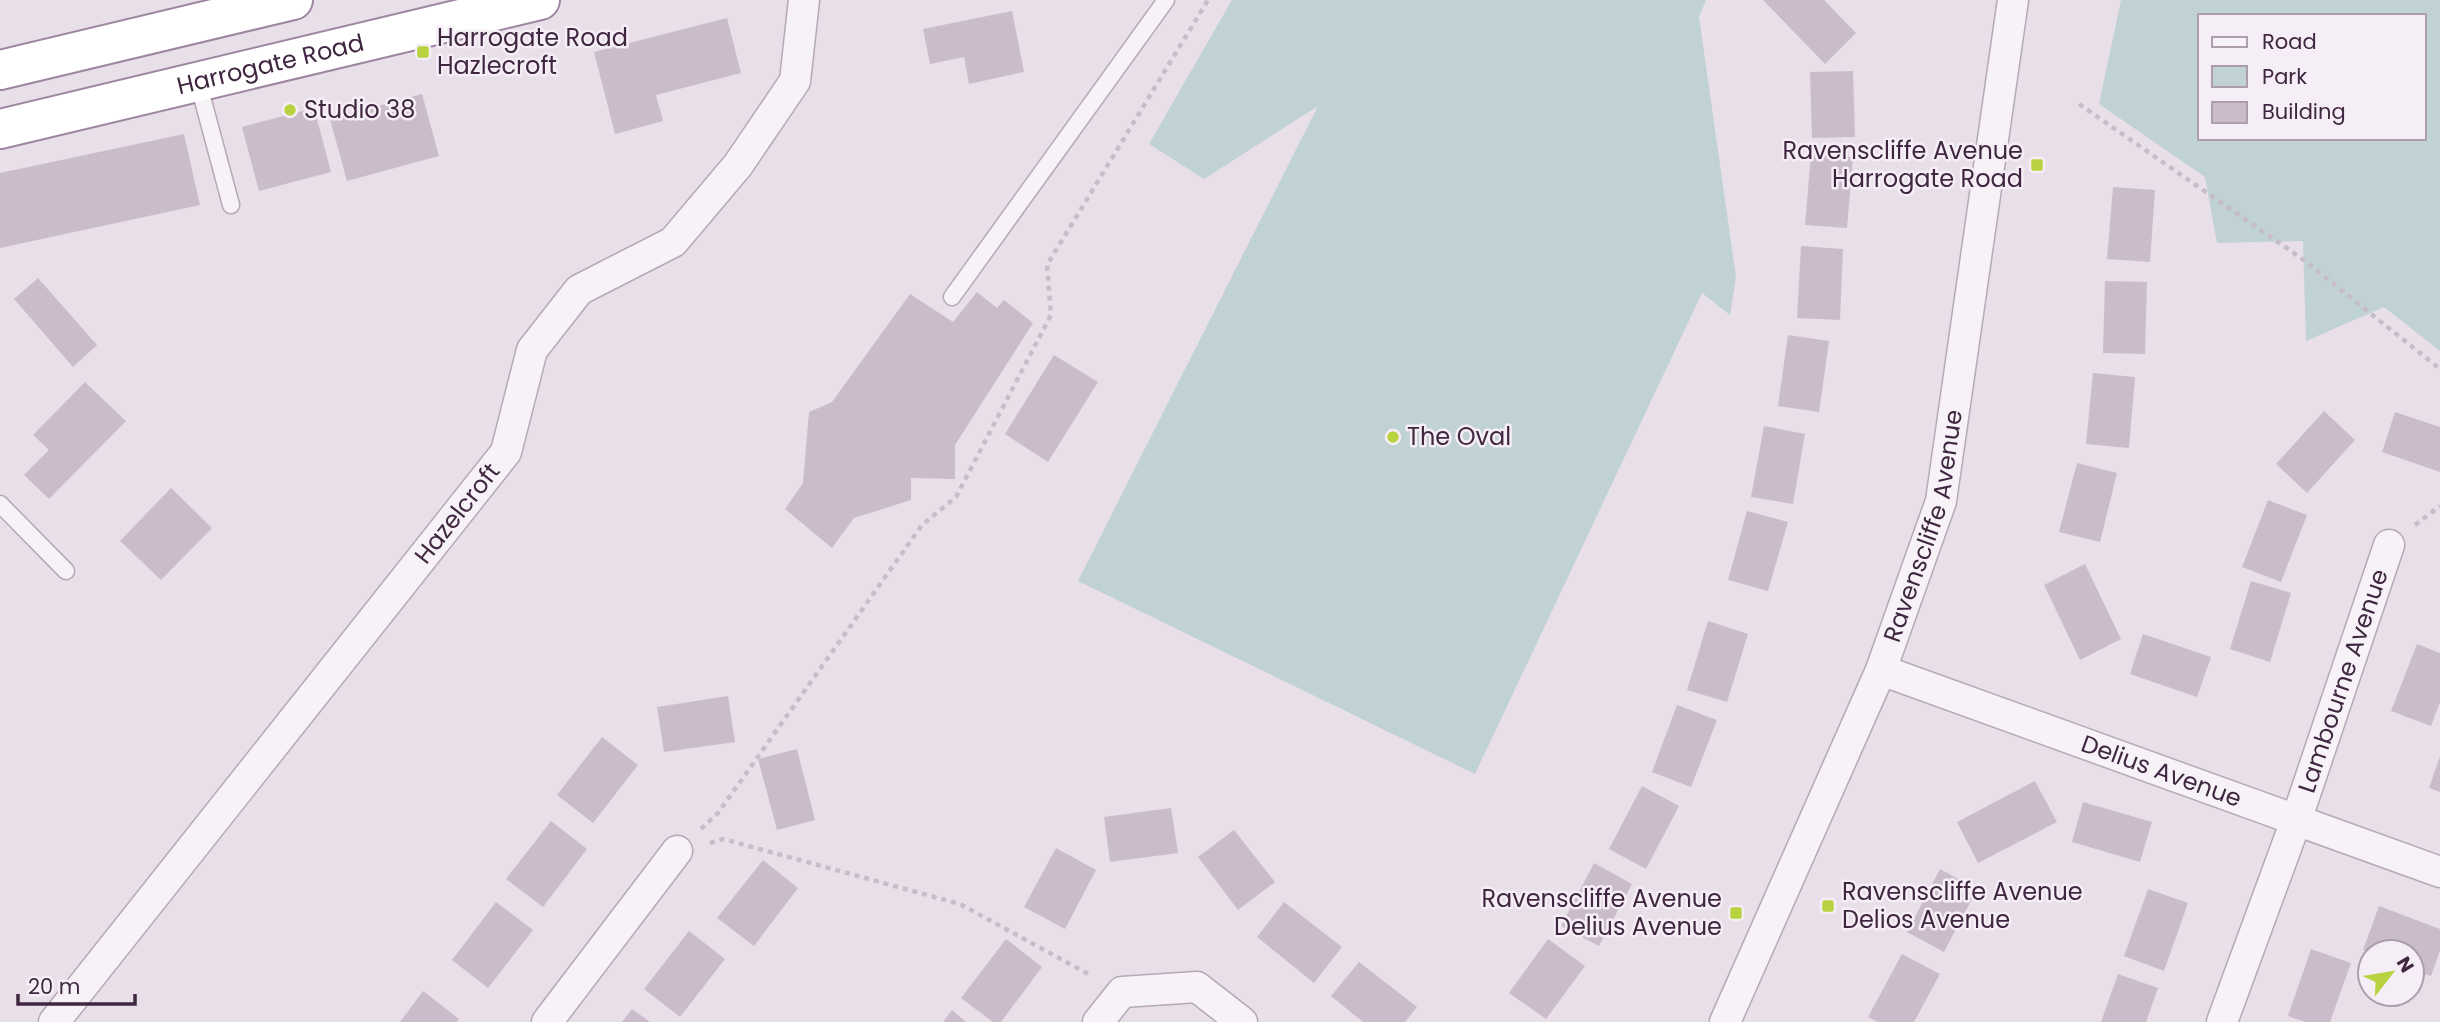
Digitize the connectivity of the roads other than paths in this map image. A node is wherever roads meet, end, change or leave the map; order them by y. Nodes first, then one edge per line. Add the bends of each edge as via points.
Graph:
1 (293, 0) edge
2 (540, 0) edge
3 (804, 0) edge
4 (1166, 0) edge
5 (2013, 0) edge
6 (0, 70) edge
7 (198, 82) junction
8 (0, 129) edge
9 (231, 205) dead end
10 (952, 297) dead end
11 (0, 504) edge
12 (2389, 545) dead end
13 (66, 571) dead end
14 (1881, 670) junction
15 (2297, 818) junction
16 (677, 851) road end
17 (2440, 872) edge
18 (54, 1022) edge
19 (547, 1022) edge
20 (1098, 1022) edge
21 (1242, 1022) edge
22 (1725, 1022) edge
23 (2222, 1022) edge

1 - 6 highway
2 - 7 highway, Harrogate Road
3 - 18 street, Hazelcroft via 795,81 738,164 673,242 579,290 532,350 506,452
4 - 10 lane
5 - 14 street, Ravenscliffe Avenue via 1941,501
7 - 8 highway, Harrogate Road
7 - 9 lane
11 - 13 lane
12 - 15 street, Lambourne Avenue
14 - 15 street, Delius Avenue
14 - 22 street, Ravenscliffe Avenue
15 - 17 street, Delius Avenue
15 - 23 street, Lambourne Avenue
16 - 19 street
20 - 21 street via 1122,992 1197,987

